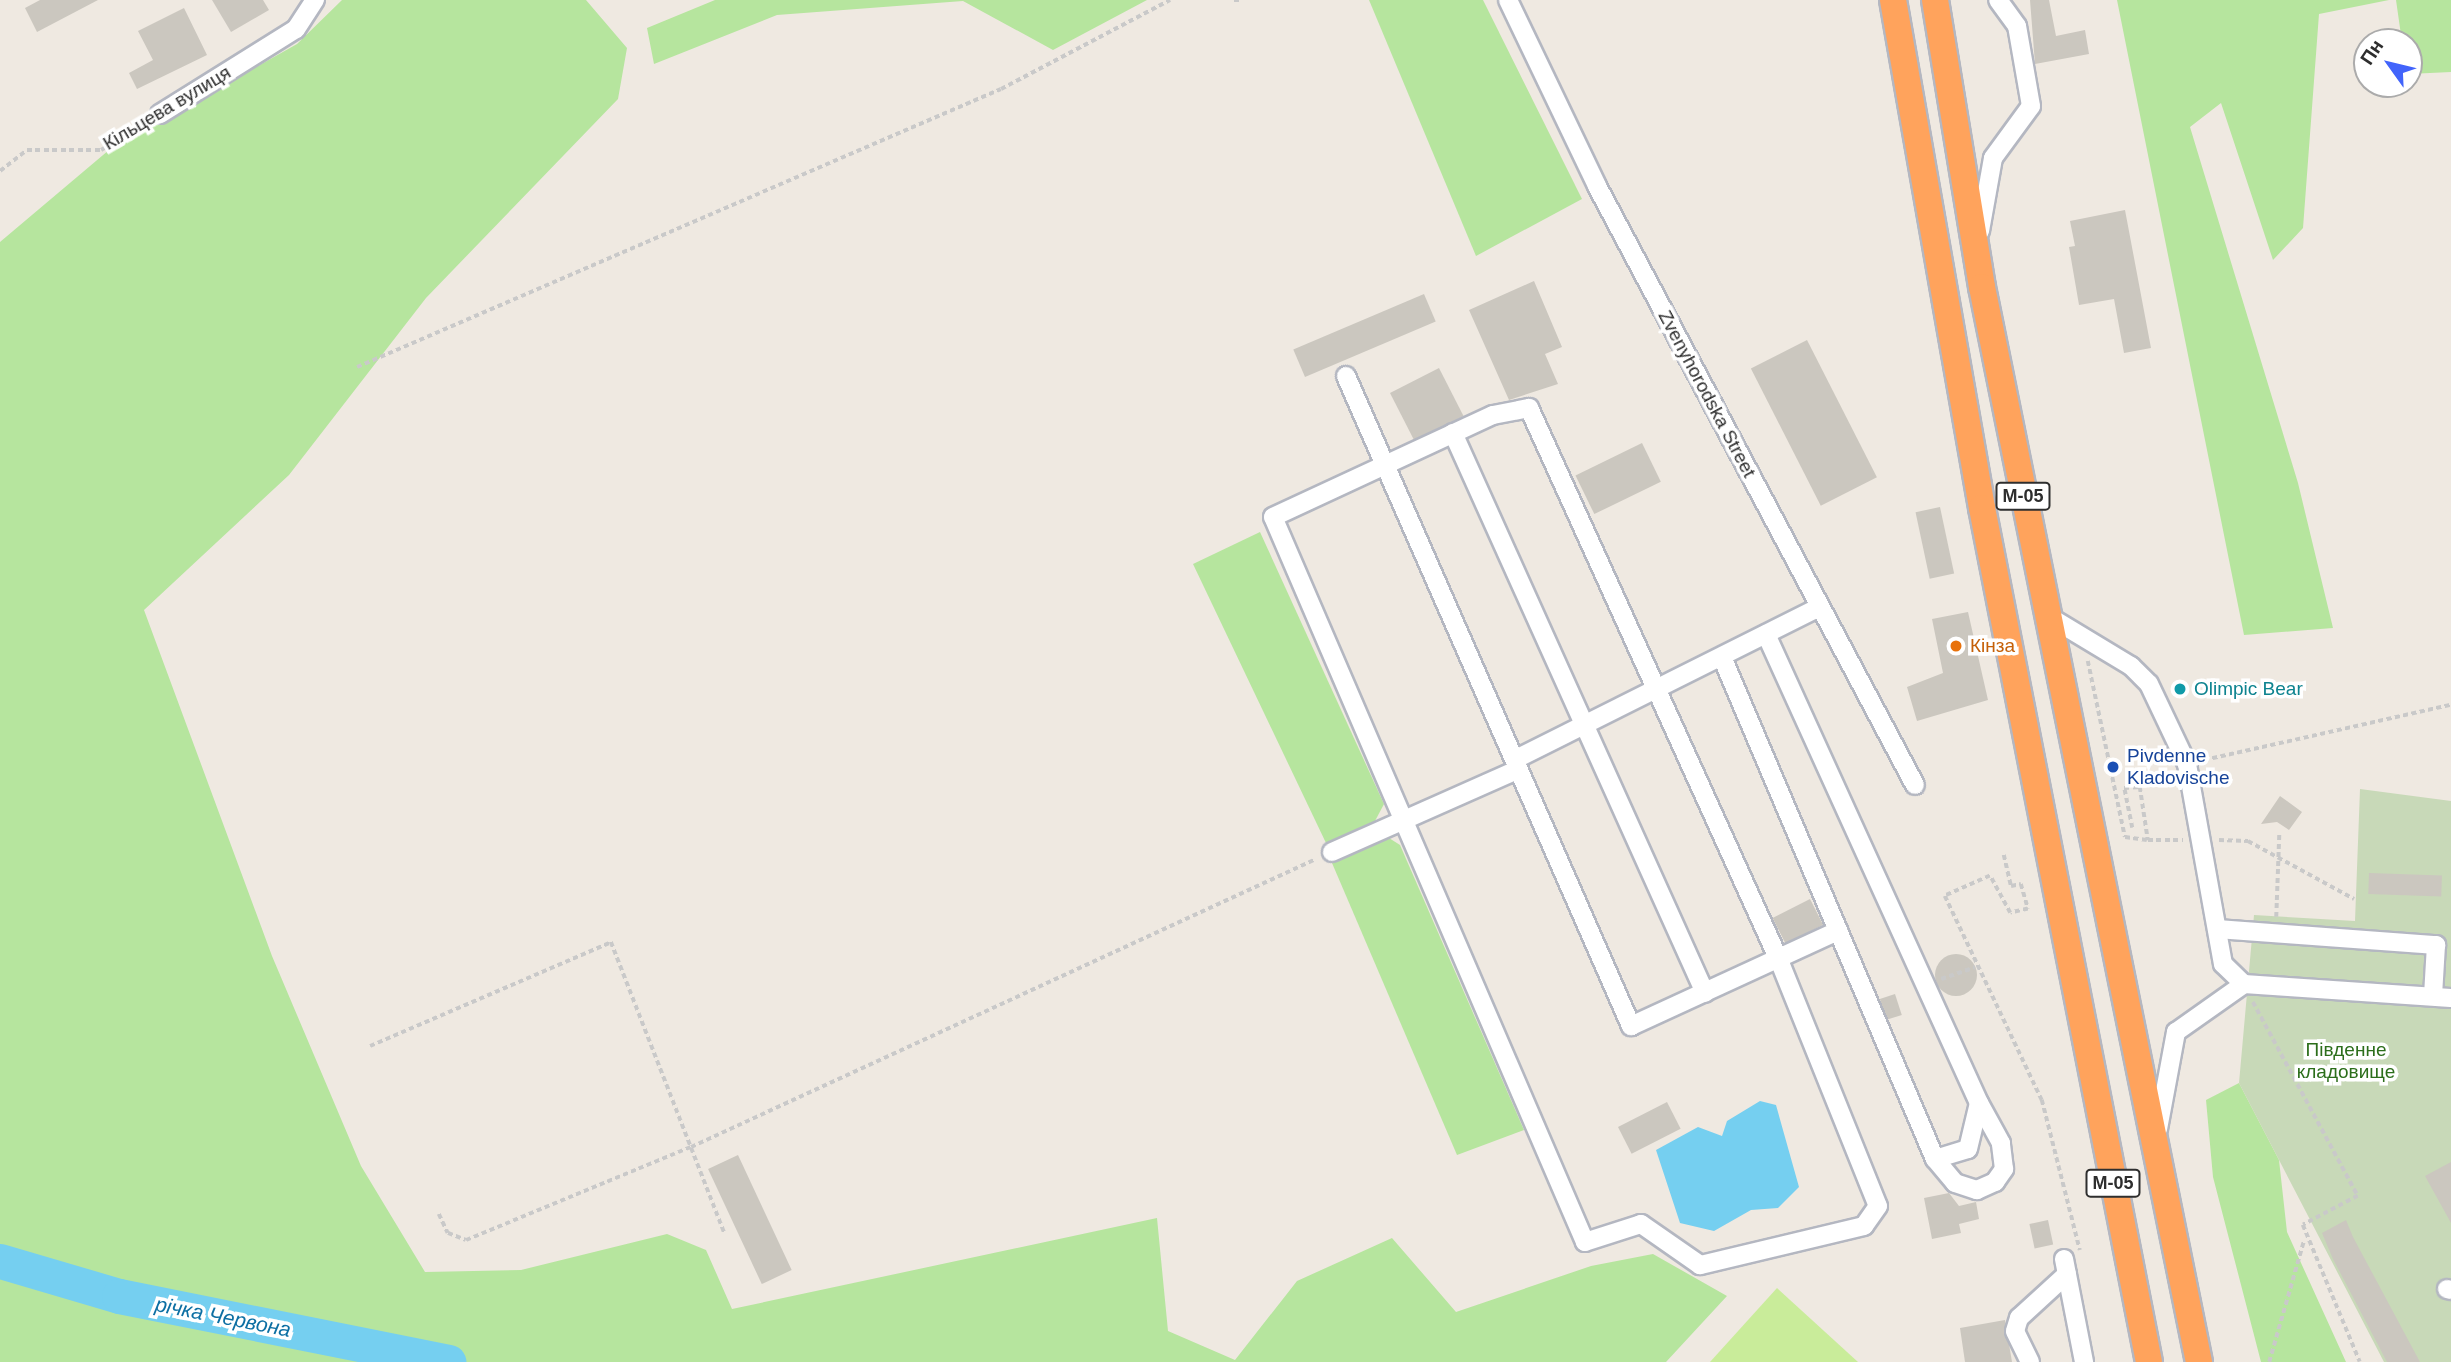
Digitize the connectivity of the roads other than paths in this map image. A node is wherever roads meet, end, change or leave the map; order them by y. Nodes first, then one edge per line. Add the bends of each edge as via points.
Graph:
1 (315, 0) edge
2 (1508, 0) edge
3 (1893, 0) edge
4 (1935, 0) edge
5 (1998, 0) edge
6 (160, 114) road end
7 (1977, 255) junction
8 (1346, 376) dead end
9 (1453, 433) junction
10 (1386, 464) junction
11 (1820, 607) junction
12 (2048, 616) junction
13 (1766, 635) junction
14 (1721, 657) junction
15 (1655, 690) junction
16 (1584, 725) junction
17 (1515, 765) junction
18 (1915, 785) dead end
19 (1406, 819) junction
20 (1332, 852) road end
21 (2217, 929) junction
22 (1838, 931) junction
23 (1779, 960) junction
24 (2244, 984) junction
25 (1705, 993) junction
26 (2442, 997) edge
27 (1979, 1103) junction
28 (2155, 1147) junction
29 (1935, 1159) junction
30 (2030, 1362) edge
31 (2084, 1362) edge
32 (2149, 1362) edge
33 (2199, 1362) edge

1 - 6 street, Кільцева вулиця via 296,29
2 - 11 street, Zvenyhorodska Street via 1597,186
3 - 32 highway, М-05 via 1982,508
4 - 7 highway, М-05
5 - 7 street via 2017,26 2031,106 1993,158
7 - 12 highway, М-05
8 - 10 street
9 - 10 street
9 - 15 street via 1493,415 1529,408
9 - 16 street
10 - 17 street
10 - 19 street via 1273,517
11 - 13 street
11 - 18 street, Zvenyhorodska Street
12 - 21 street via 2149,684 2188,764
12 - 28 highway, М-05
13 - 14 street
13 - 27 street
14 - 15 street
14 - 22 street
15 - 16 street
15 - 23 street
16 - 17 street
16 - 25 street
17 - 19 street
17 - 25 street via 1631,1026
19 - 20 street
19 - 23 street via 1585,1242 1642,1224 1700,1265 1864,1226 1878,1206
21 - 24 street via 2224,964
21 - 26 street via 2436,945
22 - 23 street
22 - 29 street
23 - 25 street
24 - 26 street
24 - 28 street via 2176,1032
27 - 29 street via 1968,1149
27 - 29 street via 2001,1143 2004,1169 1995,1182 1977,1190 1955,1183
28 - 33 highway, М-05
30 - 31 street via 2015,1331 2019,1318 2071,1263

